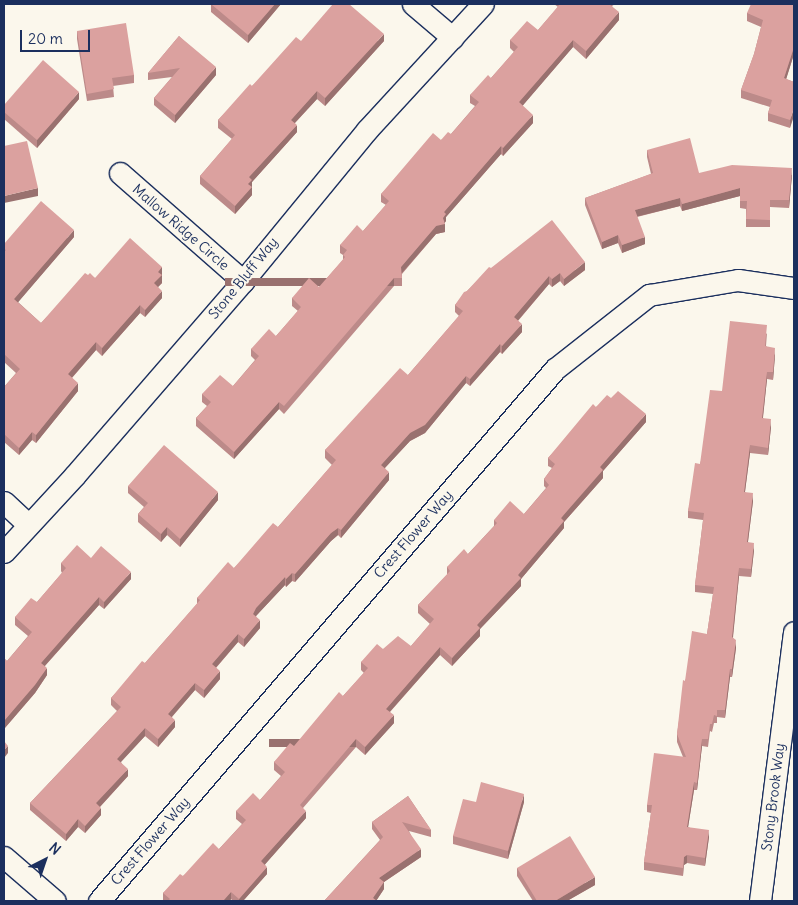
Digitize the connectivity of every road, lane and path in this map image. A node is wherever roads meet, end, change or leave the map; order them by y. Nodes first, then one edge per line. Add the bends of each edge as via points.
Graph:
1 (413, 4) edge
2 (483, 4) edge
3 (453, 38) junction
4 (120, 173) dead end
5 (243, 281) junction
6 (794, 288) edge
7 (4, 502) edge
8 (28, 524) junction
9 (4, 552) edge
10 (794, 632) edge
11 (4, 856) edge
12 (55, 901) edge
13 (99, 901) edge
14 (760, 901) edge

1 - 3 street
2 - 3 street, Stone Bluff Way
3 - 5 street, Stone Bluff Way via 367,130
4 - 5 street, Mallow Ridge Circle
5 - 8 street, Stone Bluff Way via 75,475
6 - 13 street, Crest Flower Way via 738,280 649,295 555,369
7 - 8 street
8 - 9 street, Stone Bluff Way
10 - 14 street, Stony Brook Way
11 - 12 street

